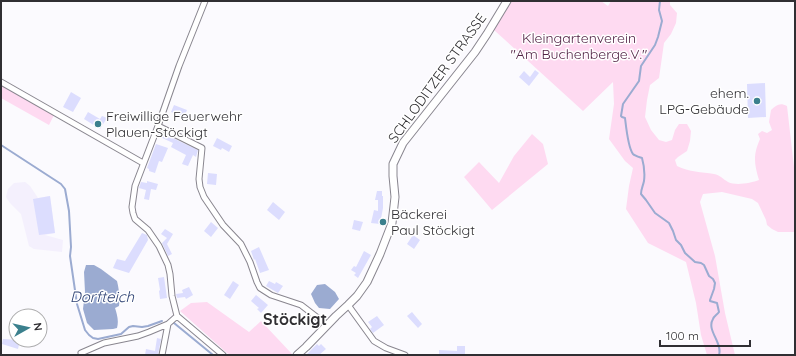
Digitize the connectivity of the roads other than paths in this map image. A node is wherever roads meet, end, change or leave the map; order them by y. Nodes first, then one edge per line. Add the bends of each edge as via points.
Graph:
1 (205, 1) edge
2 (507, 1) edge
3 (1, 82) edge
4 (158, 126) junction
5 (143, 163) junction
6 (348, 305) junction
7 (177, 316) junction
8 (168, 324) junction
9 (327, 325) junction
10 (82, 353) edge
11 (162, 355) edge
12 (223, 355) edge
13 (297, 355) edge
14 (405, 355) edge

1 - 4 street
2 - 6 street, SCHLODITZER STRASSE via 475,52 403,143 393,164 395,198 392,223 367,282
3 - 5 street
4 - 5 street
4 - 9 street via 202,148 199,178 204,197 223,225 241,244 260,288 271,295 301,305
5 - 7 street via 135,186 133,213 135,219 148,230 159,246 168,265
6 - 9 street, SCHLODITZER STRASSE
6 - 14 street via 374,341
7 - 8 street
7 - 12 street
8 - 10 street via 138,336 104,343
8 - 11 street
9 - 13 street, SCHLODITZER STRASSE

